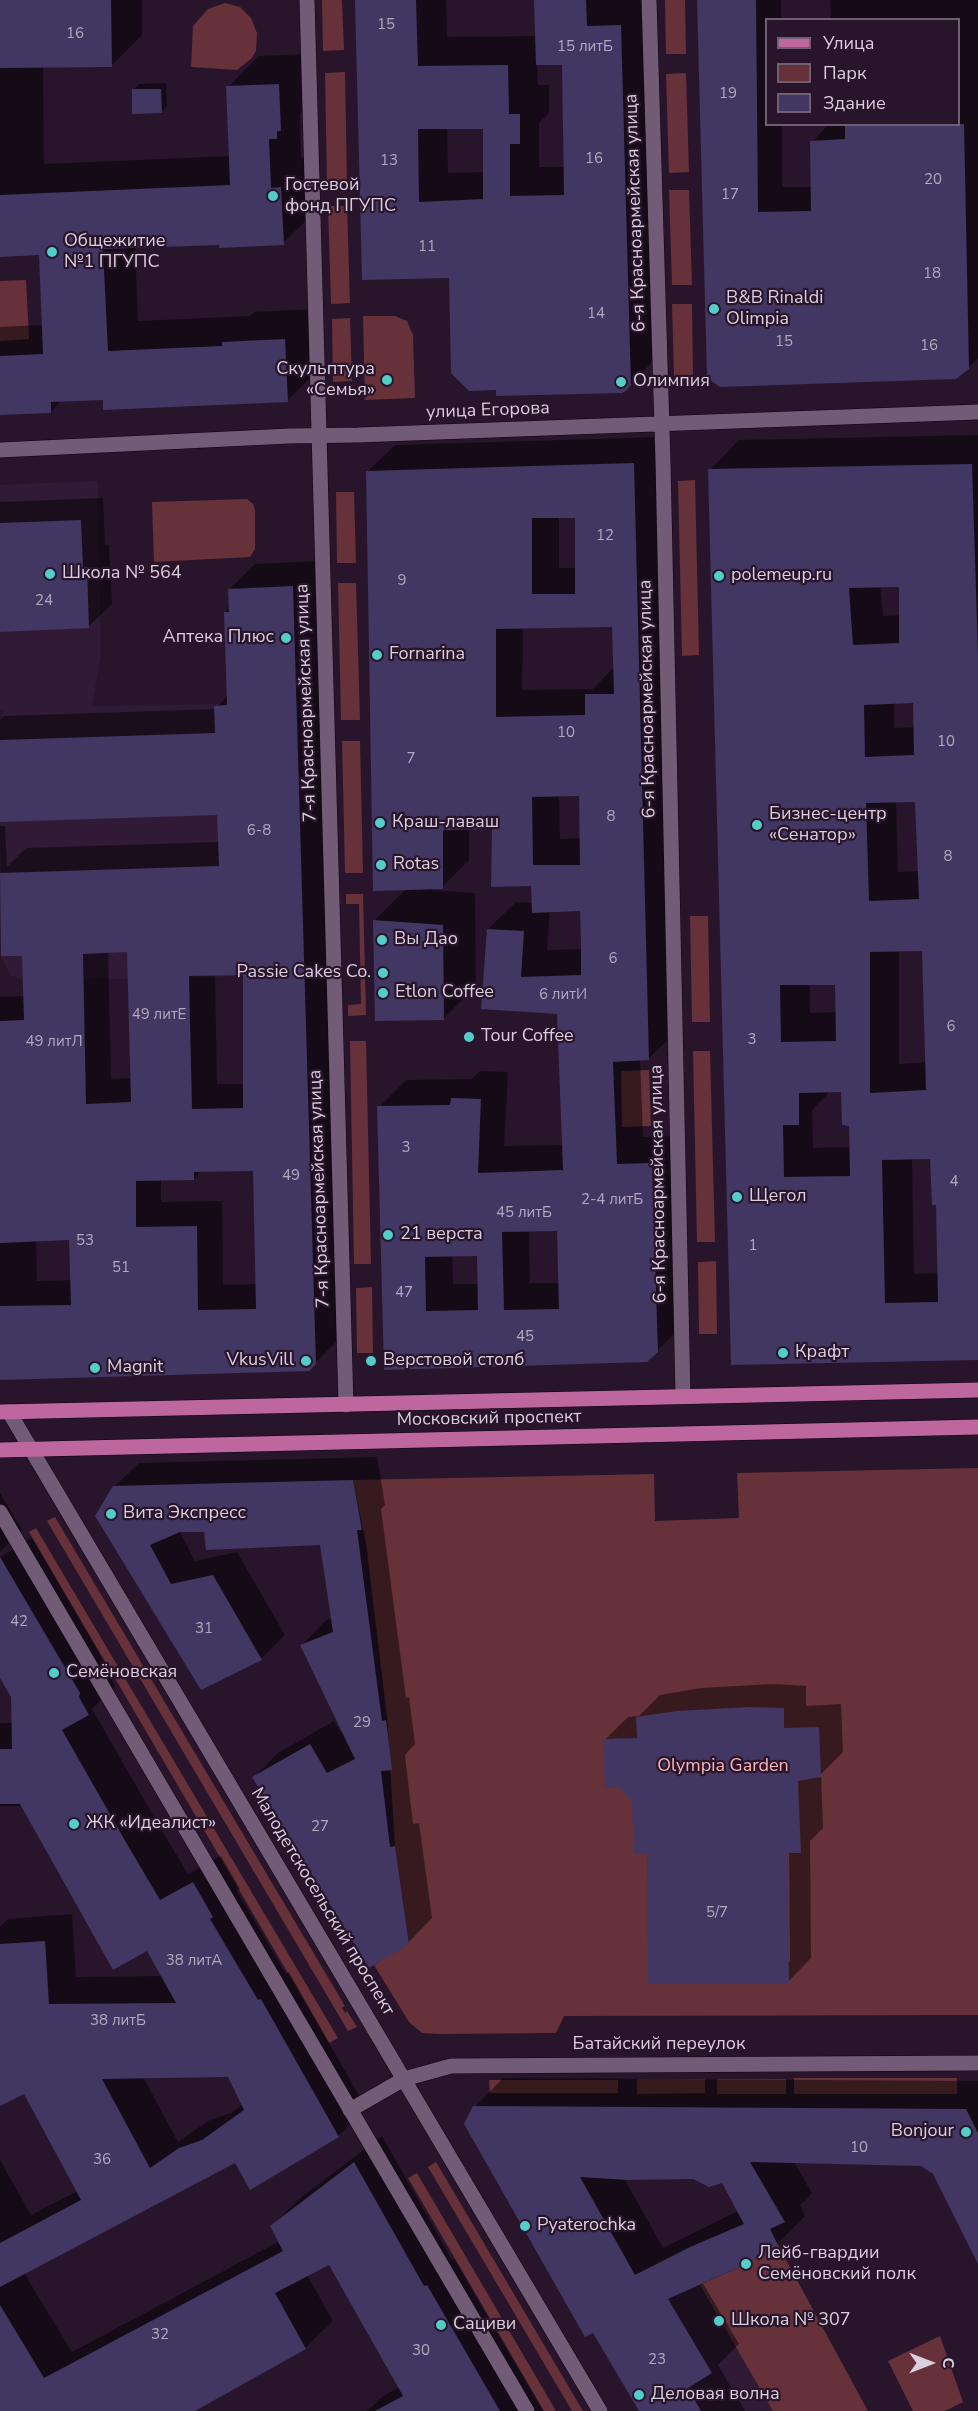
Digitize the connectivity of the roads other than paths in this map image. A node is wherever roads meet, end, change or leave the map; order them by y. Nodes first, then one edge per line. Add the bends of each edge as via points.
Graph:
1 (308, 0) edge
2 (649, 0) edge
3 (978, 412) edge
4 (662, 424) junction
5 (319, 435) junction
6 (0, 450) edge
7 (978, 1389) edge
8 (683, 1396) junction
9 (346, 1405) junction
10 (5, 1412) edge
11 (978, 1427) edge
12 (0, 1450) edge
13 (31, 1450) junction
14 (0, 1512) edge
15 (978, 2063) edge
16 (404, 2079) junction
17 (350, 2110) junction
18 (527, 2411) edge
19 (600, 2411) edge

1 - 5 street, 7-я Красноармейская улица
2 - 4 street, 6-я Красноармейская улица
3 - 4 street, улица Егорова
4 - 5 street, улица Егорова
4 - 8 street, 6-я Красноармейская улица
5 - 6 street, улица Егорова
5 - 9 street, 7-я Красноармейская улица
7 - 8 main road, Московский проспект
8 - 9 main road, Московский проспект
9 - 10 main road, Московский проспект
10 - 13 street, Малодетскосельский проспект
11 - 13 main road, Московский проспект
12 - 13 main road, Московский проспект
13 - 16 street, Малодетскосельский проспект
14 - 17 street
15 - 16 street, Батайский переулок via 451,2066
16 - 17 street, Батайский переулок
16 - 19 street, Малодетскосельский проспект
17 - 18 street

